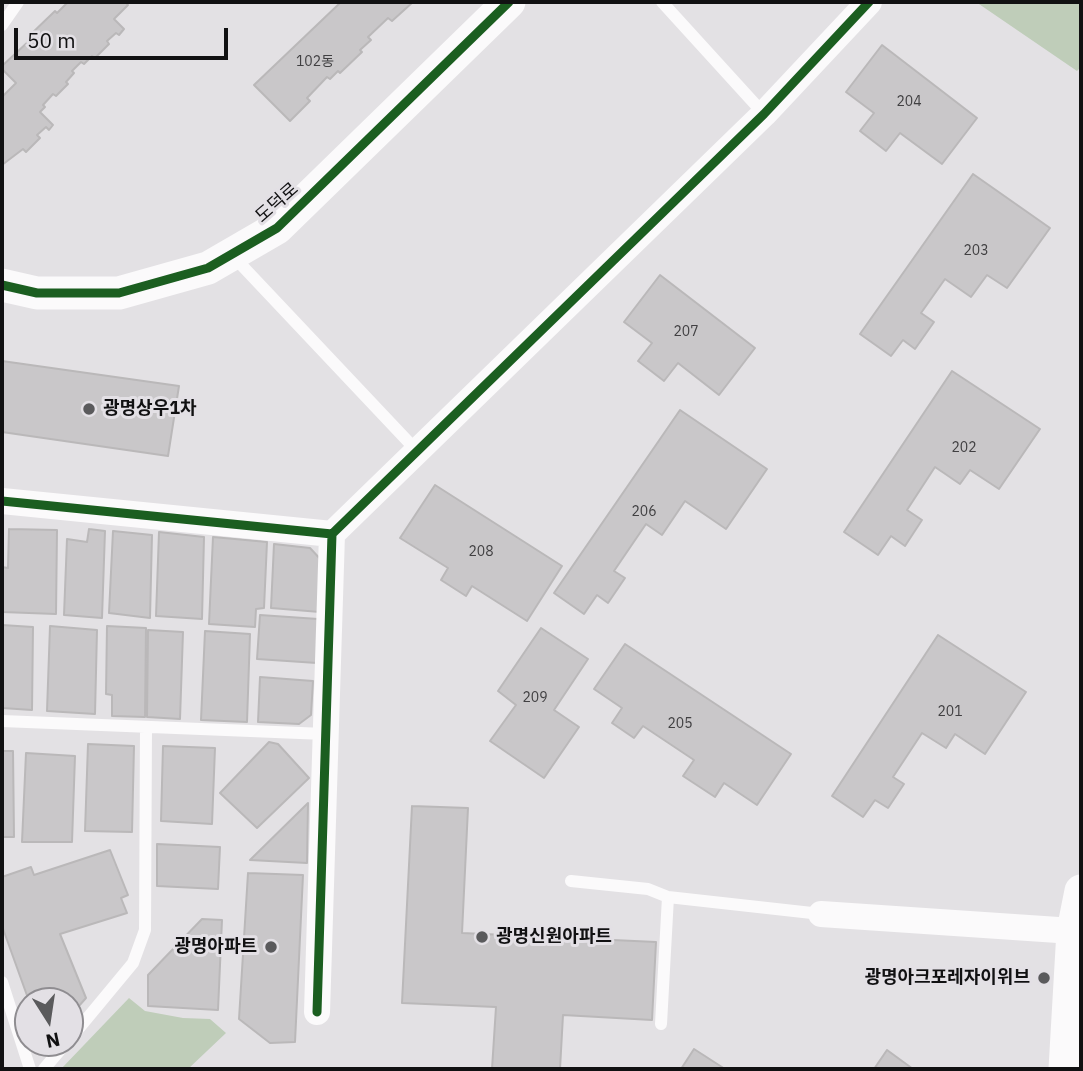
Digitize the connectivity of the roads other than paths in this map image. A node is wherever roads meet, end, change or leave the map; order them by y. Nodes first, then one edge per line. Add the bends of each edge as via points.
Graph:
1 (19, 2) edge
2 (509, 2) edge
3 (662, 2) edge
4 (869, 2) edge
5 (2, 25) edge
6 (764, 114) junction
7 (232, 254) junction
8 (2, 285) edge
9 (417, 451) junction
10 (2, 500) edge
11 (332, 534) junction
12 (2, 721) edge
13 (146, 727) junction
14 (325, 734) junction
15 (571, 881) dead end
16 (1081, 891) edge
17 (668, 897) junction
18 (821, 914) joint
19 (1073, 931) junction
20 (2, 982) edge
21 (317, 1012) dead end
22 (84, 1022) edge
23 (661, 1024) dead end
24 (30, 1069) edge
25 (1065, 1069) edge

1 - 5 lane
2 - 7 street, 도덕로 via 277,228
3 - 6 lane
4 - 6 street
6 - 9 street
7 - 8 street, 도덕로 via 208,268 120,293 37,293
7 - 9 lane
9 - 11 street
10 - 11 street
11 - 14 street
12 - 13 lane
13 - 14 lane
13 - 22 lane via 145,930 133,963
14 - 21 street
15 - 17 lane via 648,889
16 - 19 street
17 - 18 lane
17 - 23 lane
18 - 19 street
19 - 25 street
20 - 24 lane

